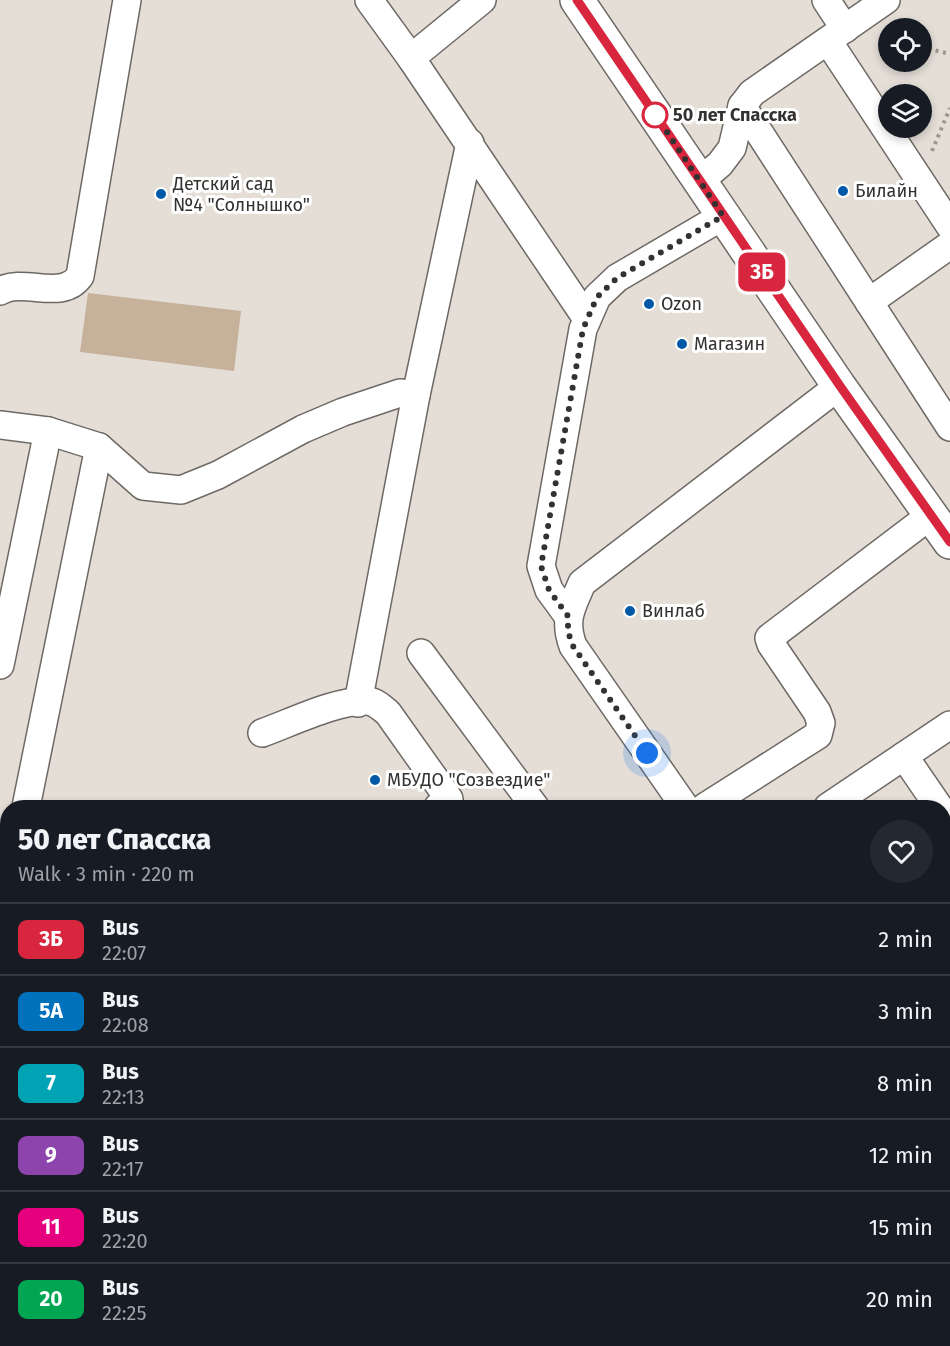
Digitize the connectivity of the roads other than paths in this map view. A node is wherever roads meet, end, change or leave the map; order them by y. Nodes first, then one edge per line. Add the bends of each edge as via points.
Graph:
1 (127, 0) edge
2 (369, 0) edge
3 (482, 0) edge
4 (577, 0) edge
5 (826, 0) edge
6 (886, 0) edge
7 (837, 35) junction
8 (411, 58) junction
9 (742, 106) junction
10 (470, 143) junction
11 (700, 181) junction
12 (723, 216) junction
13 (950, 226) edge
14 (950, 245) edge
15 (0, 291) edge
16 (870, 302) junction
17 (587, 319) junction
18 (840, 386) junction
19 (416, 395) junction
20 (0, 426) edge
21 (950, 427) edge
22 (48, 431) junction
23 (99, 447) junction
24 (931, 515) junction
25 (950, 542) edge
26 (568, 616) junction
27 (421, 653) dead end
28 (0, 665) edge
29 (358, 703) junction
30 (950, 725) edge
31 (262, 733) dead end
32 (904, 756) junction
33 (27, 800) edge
34 (448, 800) edge
35 (530, 800) edge
36 (680, 800) edge
37 (716, 800) edge
38 (838, 800) edge
39 (934, 800) edge

1 - 15 street via 80,276 70,286 13,286
2 - 8 street
3 - 8 street
4 - 11 main road
5 - 7 street
6 - 7 street
7 - 9 street via 752,93
7 - 13 street
8 - 10 street
9 - 11 street via 732,148
9 - 16 street
10 - 17 street
10 - 19 street
11 - 12 main road
12 - 17 street via 617,278 597,297
12 - 18 main road
14 - 16 street
16 - 21 street
17 - 26 street via 541,566 549,590
18 - 24 main road
18 - 26 street via 582,583
19 - 23 street via 400,393 343,412 181,490 143,486
19 - 29 street
20 - 22 street
22 - 23 street
22 - 28 street
23 - 33 street
24 - 25 main road
24 - 37 street via 769,638 817,712 821,723 818,735
26 - 36 street via 573,646
27 - 35 street
29 - 31 street via 339,705
29 - 34 street via 376,704 388,713
30 - 32 street
32 - 38 street
32 - 39 street

